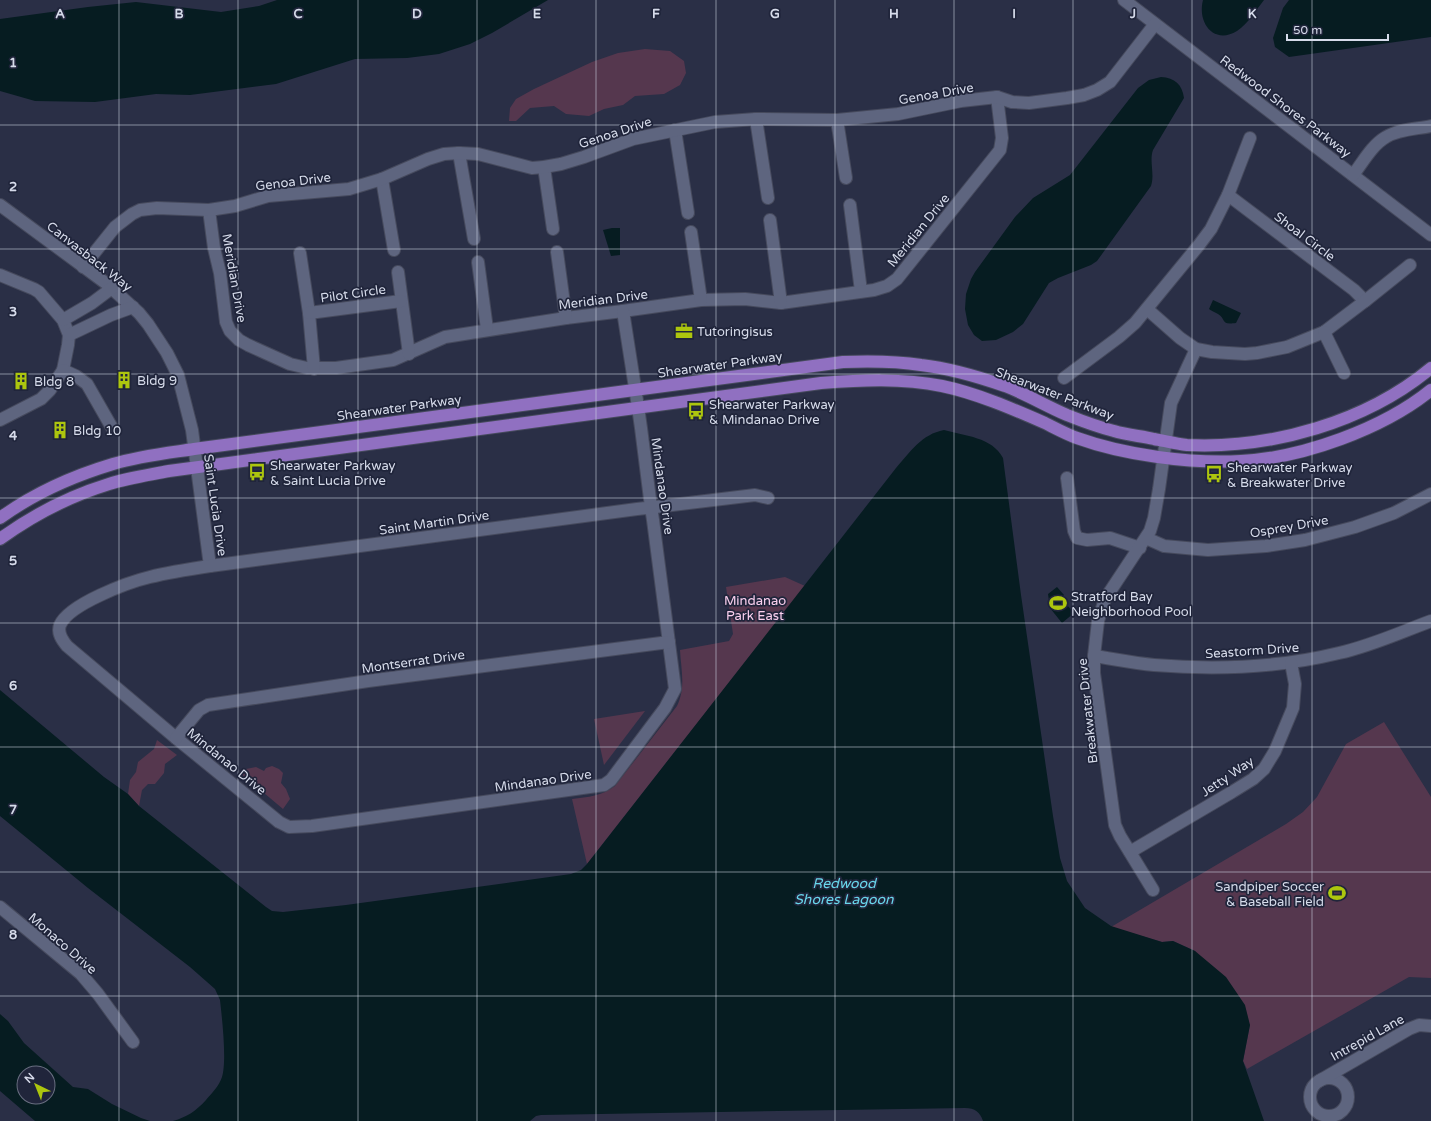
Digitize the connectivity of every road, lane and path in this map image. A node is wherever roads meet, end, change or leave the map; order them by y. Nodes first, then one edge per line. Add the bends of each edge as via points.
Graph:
1 (1124, 0) edge
2 (1155, 24) junction
3 (997, 97) junction
4 (756, 119) junction
5 (837, 120) junction
6 (1431, 126) edge
7 (675, 130) junction
8 (1250, 138) dead end
9 (459, 153) junction
10 (544, 167) junction
11 (1353, 175) junction
12 (846, 178) dead end
13 (382, 179) junction
14 (1228, 195) junction
15 (768, 198) dead end
16 (0, 205) edge
17 (850, 205) dead end
18 (209, 210) junction
19 (688, 213) dead end
20 (770, 220) dead end
21 (553, 229) dead end
22 (691, 232) dead end
23 (1431, 235) edge
24 (474, 239) dead end
25 (394, 250) dead end
26 (556, 252) dead end
27 (300, 253) dead end
28 (478, 262) dead end
29 (1410, 265) dead end
30 (83, 267) junction
31 (398, 272) dead end
32 (0, 275) edge
33 (112, 288) junction
34 (861, 291) junction
35 (701, 300) junction
36 (401, 301) junction
37 (1365, 301) junction
38 (781, 303) junction
39 (133, 307) junction
40 (1147, 309) junction
41 (623, 311) junction
42 (309, 313) junction
43 (566, 318) junction
44 (63, 320) junction
45 (487, 329) junction
46 (1324, 332) junction
47 (68, 335) junction
48 (1196, 349) junction
49 (409, 354) junction
50 (1431, 368) edge
51 (314, 369) junction
52 (63, 370) junction
53 (1344, 372) dead end
54 (1064, 378) dead end
55 (636, 390) junction
56 (1431, 390) edge
57 (638, 407) junction
58 (0, 420) edge
59 (111, 426) dead end
60 (1167, 441) junction
61 (194, 449) junction
62 (1164, 457) junction
63 (197, 467) junction
64 (1067, 478) dead end
65 (1431, 494) edge
66 (768, 498) dead end
67 (651, 507) junction
68 (0, 518) edge
69 (0, 539) edge
70 (1143, 543) junction
71 (210, 566) junction
72 (1431, 621) edge
73 (59, 631) joint
74 (669, 642) junction
75 (1094, 656) junction
76 (1291, 663) junction
77 (176, 738) junction
78 (1130, 852) junction
79 (1153, 890) dead end
80 (0, 907) edge
81 (1431, 1026) edge
82 (133, 1042) dead end
83 (1319, 1081) dead end

1 - 2 street, Redwood Shores Parkway
2 - 3 street, Genoa Drive via 1110,82 1097,90 1084,95 1029,103 1012,102
2 - 11 street, Redwood Shores Parkway
3 - 5 street, Genoa Drive via 961,101 898,114
3 - 34 street, Meridian Drive via 1002,138 1000,150 897,279 887,286
4 - 5 street, Genoa Drive
4 - 7 street, Genoa Drive via 715,122
4 - 15 street
5 - 12 street
6 - 11 street via 1398,132 1386,137 1373,148
7 - 10 street, Genoa Drive via 633,139 584,157
7 - 19 street
8 - 14 street
9 - 10 street, Genoa Drive via 478,154 532,168
9 - 13 street, Genoa Drive via 428,159
9 - 24 street
10 - 21 street
11 - 23 street, Redwood Shores Parkway
13 - 18 street, Genoa Drive via 349,189 268,196 235,206
13 - 25 street
14 - 37 street, Shoal Circle
14 - 40 street via 1211,229
16 - 30 street, Canvasback Way
17 - 34 street
18 - 30 street, Genoa Drive via 157,208 136,212 115,227
18 - 51 street, Meridian Drive via 226,322 230,330 248,345 290,364
20 - 38 street
22 - 35 street
26 - 43 street
27 - 42 street, Pilot Circle
28 - 45 street
29 - 37 street
30 - 33 street, Canvasback Way
31 - 36 street, Pilot Circle
32 - 44 street via 36,290
33 - 39 street, Canvasback Way
33 - 44 street
34 - 38 street, Meridian Drive
35 - 38 street, Meridian Drive via 745,299
35 - 41 street, Meridian Drive
36 - 42 street, Pilot Circle
36 - 49 street, Pilot Circle
37 - 46 street
39 - 47 street
39 - 61 street, Canvasback Way via 162,344 178,376 192,430
40 - 48 street
40 - 54 street via 1119,337
41 - 43 street, Meridian Drive
41 - 55 street, Mindanao Drive
42 - 51 street, Pilot Circle
43 - 45 street, Meridian Drive
44 - 47 street
45 - 49 street, Meridian Drive via 445,337
46 - 48 street via 1287,347 1257,353
46 - 53 street
47 - 52 street
48 - 60 street, Breakwater Drive via 1173,399
49 - 51 street, Meridian Drive via 393,360
50 - 60 main road, Shearwater Parkway via 1370,406 1348,417 1304,432 1254,443 1186,445
52 - 58 street via 45,395
52 - 59 street via 87,384
55 - 57 street, Mindanao Drive
55 - 60 main road, Shearwater Parkway via 843,362 921,365 1005,386 1068,416 1115,431
55 - 61 main road, Shearwater Parkway
56 - 62 main road via 1399,412 1374,425 1331,442 1289,454 1241,462 1190,461
57 - 62 main road via 821,383 860,380 906,382 942,386 1016,411 1077,438 1126,452
57 - 63 main road
57 - 67 street, Mindanao Drive
60 - 62 street, Breakwater Drive
61 - 63 street, Saint Lucia Drive
61 - 68 main road, Shearwater Parkway via 122,462 89,472 44,492
62 - 70 street, Breakwater Drive via 1154,518
63 - 69 main road via 110,484 80,494 51,508
63 - 71 street, Saint Lucia Drive
64 - 70 street, Osprey Drive via 1077,538 1110,538
65 - 70 street, Osprey Drive via 1394,513 1355,527 1305,540 1208,550
66 - 67 street, Saint Martin Drive via 755,495
67 - 71 street, Saint Martin Drive
67 - 74 street, Mindanao Drive
70 - 75 street, Breakwater Drive via 1105,599 1098,621
71 - 73 street, Saint Martin Drive via 152,576 106,592 68,615
72 - 76 street, Seastorm Drive via 1340,653
73 - 77 street, Mindanao Drive via 67,646
74 - 77 street, Montserrat Drive via 376,680 208,705 199,710
74 - 77 street, Mindanao Drive via 676,689 611,780 597,787 297,828 279,822
75 - 76 street, Seastorm Drive via 1153,665 1209,668
75 - 78 street, Breakwater Drive via 1094,673 1114,821
76 - 78 street, Jetty Way via 1295,684 1293,708 1275,751 1264,769 1253,779
78 - 79 street, Breakwater Drive
80 - 82 street, Monaco Drive via 82,974
81 - 83 street, Intrepid Lane via 1419,1025 1409,1029

